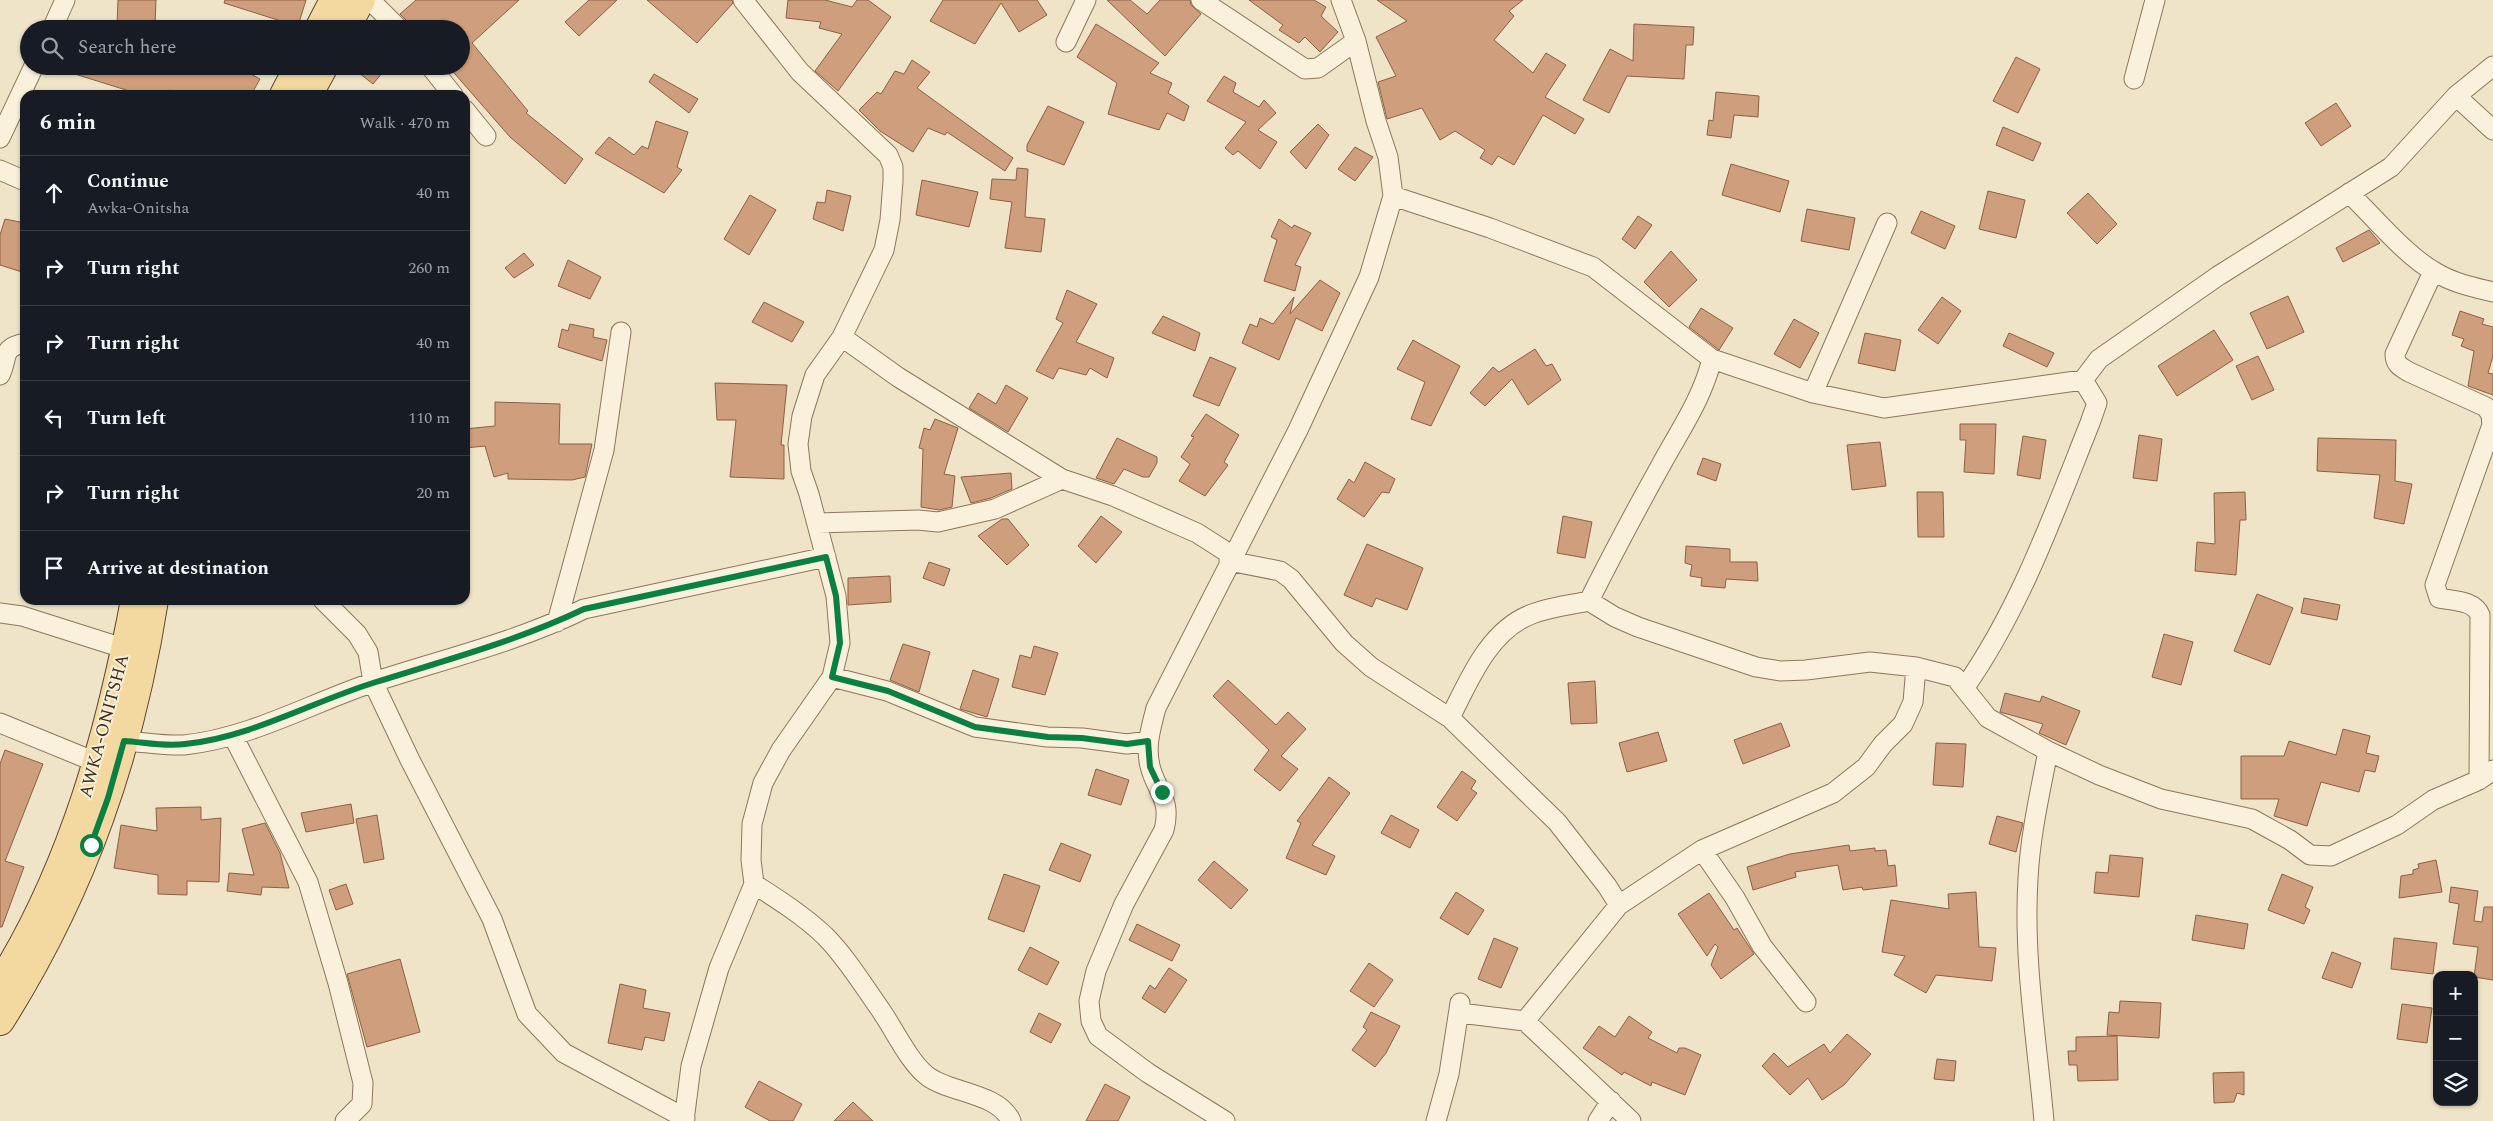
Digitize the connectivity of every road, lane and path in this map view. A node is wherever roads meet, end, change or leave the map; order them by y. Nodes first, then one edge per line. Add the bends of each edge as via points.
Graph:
1 (65, 0) edge
2 (334, 0) edge
3 (361, 0) edge
4 (370, 0) edge
5 (743, 0) edge
6 (1086, 0) edge
7 (1202, 0) edge
8 (1341, 0) edge
9 (2155, 0) edge
10 (56, 20) edge
11 (324, 20) edge
12 (350, 20) edge
13 (390, 20) edge
14 (1066, 42) dead end
15 (1356, 42) junction
16 (2493, 66) edge
17 (30, 75) edge
18 (294, 75) edge
19 (319, 75) edge
20 (437, 75) edge
21 (2134, 79) dead end
22 (23, 90) edge
23 (287, 90) edge
24 (311, 90) edge
25 (449, 90) edge
26 (20, 96) edge
27 (2456, 96) junction
28 (470, 116) edge
29 (2493, 130) edge
30 (486, 136) dead end
31 (0, 138) edge
32 (0, 170) edge
33 (20, 179) edge
34 (2349, 193) junction
35 (1393, 196) junction
36 (1887, 223) dead end
37 (2434, 272) junction
38 (2493, 292) edge
39 (621, 332) dead end
40 (842, 337) junction
41 (20, 344) edge
42 (1712, 359) junction
43 (0, 375) edge
44 (2084, 380) junction
45 (1813, 393) junction
46 (1062, 479) junction
47 (817, 522) junction
48 (826, 557) junction
49 (1231, 559) junction
50 (1589, 601) junction
51 (134, 605) edge
52 (153, 605) edge
53 (328, 605) edge
54 (0, 613) edge
55 (557, 622) junction
56 (126, 649) junction
57 (1916, 667) junction
58 (832, 677) junction
59 (373, 682) junction
60 (1965, 687) junction
61 (1450, 718) junction
62 (0, 723) edge
63 (233, 736) junction
64 (124, 741) junction
65 (1148, 741) junction
66 (2048, 751) junction
67 (98, 763) junction
68 (2486, 775) edge
69 (1702, 850) junction
70 (754, 884) junction
71 (1619, 905) junction
72 (0, 984) edge
73 (1806, 1002) dead end
74 (0, 1021) edge
75 (1524, 1021) junction
76 (1611, 1101) junction
77 (684, 1119) edge
78 (345, 1121) edge
79 (1011, 1121) edge
80 (1225, 1121) edge
81 (1436, 1121) edge
82 (1598, 1121) edge
83 (1631, 1121) edge
84 (2044, 1121) edge

1 - 10 street
2 - 11 main road
3 - 12 main road
4 - 13 street
5 - 40 street via 800,72 870,136 888,155 893,166 890,220 884,250
6 - 14 street
7 - 15 street via 1305,69 1318,68
8 - 15 street
9 - 21 street
15 - 35 street via 1388,157
16 - 27 street
17 - 22 street
18 - 23 main road
19 - 24 main road
20 - 25 street
26 - 31 street
27 - 29 street
27 - 34 street via 2392,167
28 - 30 street
32 - 33 street
34 - 37 street
34 - 44 street via 2218,276 2106,353
35 - 42 street via 1593,267
35 - 49 street via 1369,277 1298,430
36 - 45 street
37 - 38 street via 2460,284
37 - 68 street via 2395,354 2395,361 2409,372 2486,407 2491,415 2492,425 2435,585 2438,598 2471,605 2480,615
39 - 55 street via 604,450
40 - 46 street
40 - 47 street via 815,375 802,416 798,444 801,472
41 - 43 street via 6,351
42 - 45 street
42 - 50 street via 1696,407
44 - 45 street via 1884,408
44 - 60 street via 2097,402 2090,423 2018,597 1984,660
46 - 47 street via 995,509 938,522
46 - 49 street via 1113,496 1197,533
47 - 48 street
48 - 55 street via 584,609
48 - 58 street via 836,596 840,643
49 - 61 street via 1280,571 1344,643 1371,667
49 - 65 street via 1156,708
50 - 57 street via 1638,627 1756,667 1780,671 1806,670 1870,662
50 - 61 street via 1531,614 1514,625 1489,648
51 - 56 main road, AWKA-ONITSHA
52 - 64 main road, AWKA-ONITSHA
53 - 59 street via 357,634 368,652
54 - 56 street via 22,616
55 - 59 street via 482,650
56 - 67 main road, AWKA-ONITSHA
57 - 60 street via 1955,677
57 - 69 street via 1914,702 1903,724 1866,767 1833,793
58 - 65 street via 888,691 975,727 1127,744
58 - 70 street via 781,750 763,783 752,824
59 - 63 street
59 - 77 street via 492,919 527,1014 564,1053
60 - 66 street via 1988,718
61 - 71 street via 1557,822
62 - 67 street
63 - 64 street via 183,745
63 - 78 street via 308,882 338,983 363,1083 362,1104
64 - 74 main road, AWKA-ONITSHA via 91,845 35,964
65 - 80 street via 1150,767 1162,792 1167,818 1164,830 1124,904 1096,971 1089,1000 1091,1021 1098,1036 1148,1073
66 - 68 street via 2161,799 2252,819 2310,855 2331,856 2397,825 2434,800
66 - 84 street via 2028,879 2029,965
67 - 72 main road, AWKA-ONITSHA via 66,851 33,925
69 - 71 street
69 - 73 street via 1735,898 1762,946
70 - 77 street via 719,968 691,1066
70 - 79 street via 826,937 927,1076 995,1104 1007,1112
71 - 75 street
75 - 76 street
75 - 81 street via 1460,1007 1449,1074
76 - 82 street
76 - 83 street

